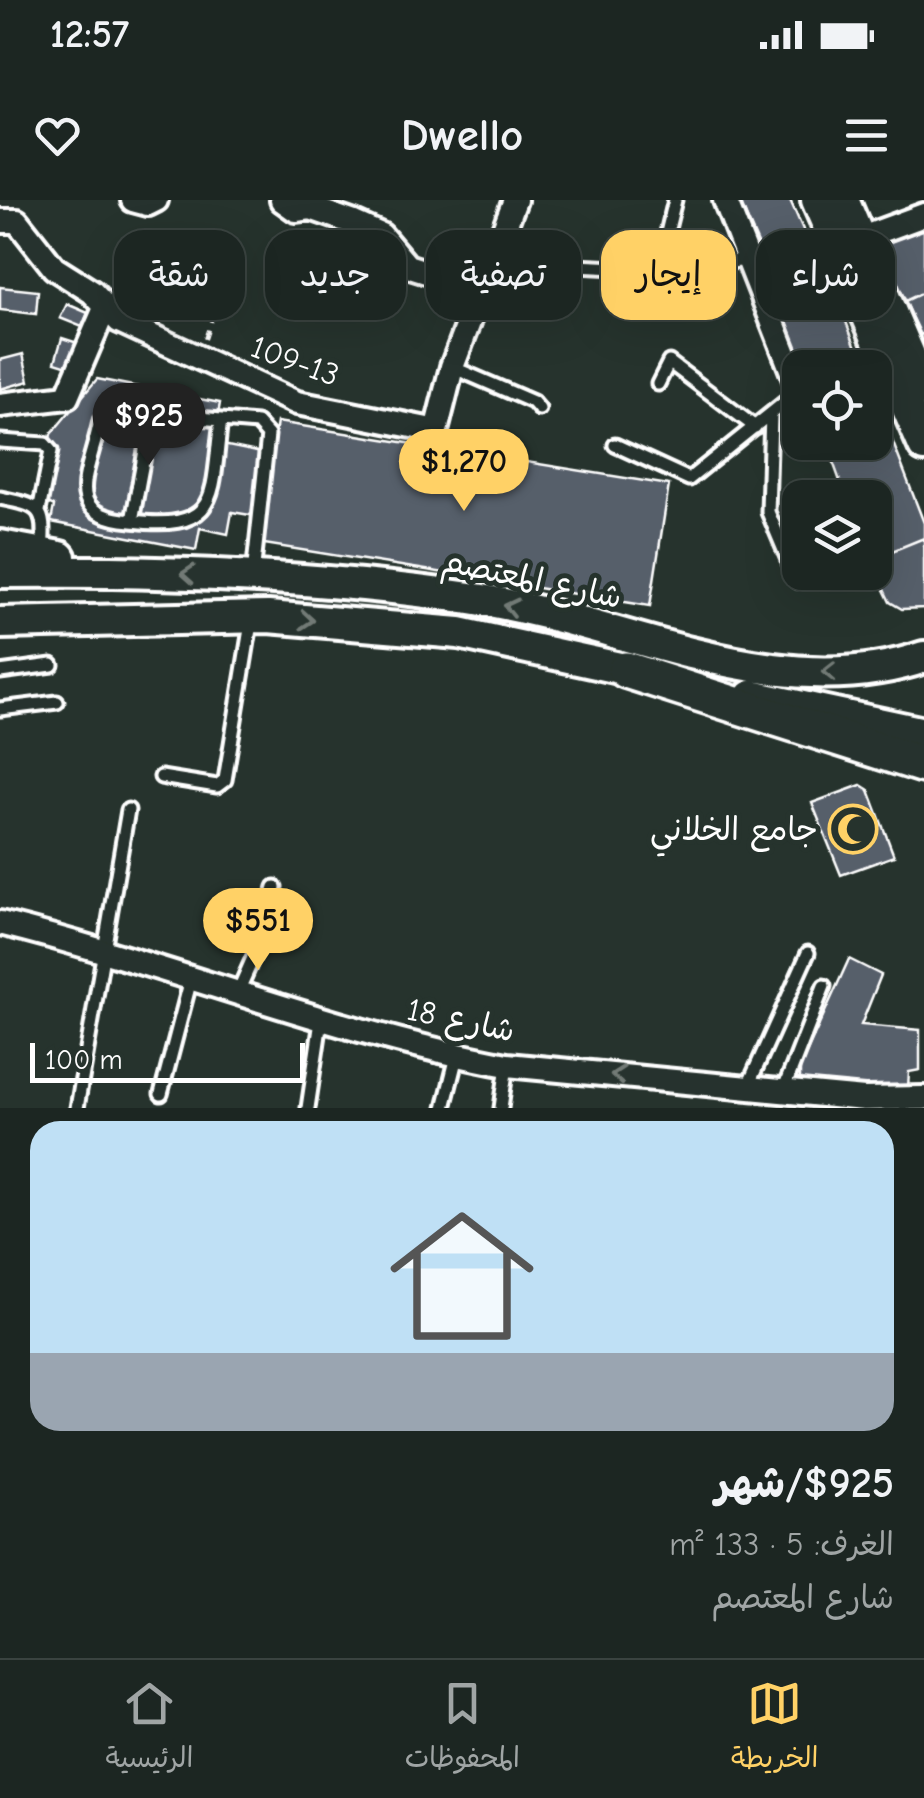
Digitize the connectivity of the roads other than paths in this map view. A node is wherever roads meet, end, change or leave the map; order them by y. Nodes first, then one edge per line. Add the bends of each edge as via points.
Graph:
1 (133, 200) edge
2 (156, 200) edge
3 (282, 200) edge
4 (515, 200) edge
5 (675, 200) edge
6 (725, 200) edge
7 (816, 200) edge
8 (843, 200) edge
9 (13, 214) edge
10 (924, 214) edge
11 (505, 230) edge
12 (668, 230) edge
13 (839, 230) edge
14 (847, 230) edge
15 (879, 230) edge
16 (756, 268) edge
17 (736, 269) edge
18 (753, 269) junction
19 (426, 272) edge
20 (105, 308) junction
21 (472, 320) edge
22 (877, 320) edge
23 (888, 320) edge
24 (784, 350) edge
25 (452, 367) junction
26 (658, 384) dead end
27 (924, 390) edge
28 (0, 405) edge
29 (782, 405) edge
30 (539, 410) dead end
31 (152, 413) junction
32 (770, 414) junction
33 (220, 420) junction
34 (755, 427) junction
35 (0, 441) edge
36 (615, 445) dead end
37 (924, 446) edge
38 (0, 498) edge
39 (39, 511) junction
40 (132, 522) junction
41 (0, 546) edge
42 (782, 546) edge
43 (42, 554) junction
44 (0, 572) edge
45 (142, 572) junction
46 (253, 579) junction
47 (252, 617) junction
48 (0, 623) edge
49 (924, 657) edge
50 (52, 665) dead end
51 (626, 670) junction
52 (0, 672) edge
53 (58, 702) dead end
54 (0, 709) edge
55 (924, 733) edge
56 (924, 764) edge
57 (161, 777) dead end
58 (128, 810) dead end
59 (275, 886) dead end
60 (0, 923) edge
61 (104, 950) junction
62 (808, 953) dead end
63 (191, 979) junction
64 (824, 986) dead end
65 (237, 994) junction
66 (320, 1021) junction
67 (456, 1056) junction
68 (508, 1065) junction
69 (747, 1088) junction
70 (783, 1091) junction
71 (160, 1094) dead end
72 (924, 1098) edge
73 (76, 1108) edge
74 (308, 1108) edge
75 (444, 1108) edge
76 (500, 1108) edge

1 - 2 street
3 - 19 street via 381,235 407,266
4 - 11 street
5 - 12 lane
6 - 18 street
7 - 13 main road
8 - 14 main road
9 - 20 street, 109-13 via 54,268
10 - 15 street
16 - 18 street
17 - 18 lane
18 - 24 street
20 - 25 street, 109-13 via 119,321 297,403 426,430 437,427
20 - 28 street via 67,397
21 - 25 street
22 - 37 main road
23 - 27 main road
25 - 30 lane
26 - 34 lane via 669,362
29 - 32 lane
31 - 33 lane
31 - 40 lane
31 - 40 lane via 115,411 100,422 84,500 103,519
32 - 34 lane
32 - 42 lane via 768,512
33 - 40 lane via 210,498 197,515 170,526
33 - 46 lane via 257,423 268,436
34 - 36 lane via 690,480
35 - 39 lane via 46,444 51,450
38 - 39 lane
39 - 43 lane via 45,520
41 - 43 main road
43 - 45 main road
44 - 45 main road, شارع المعتصم
46 -> 45 main road, شارع المعتصم
49 -> 46 main road, شارع المعتصم via 888,669 767,668 478,599 371,584
47 - 48 main road, شارع المعتصم
47 -> 51 main road, شارع المعتصم via 459,633
47 - 57 lane via 224,780 217,786
50 - 52 lane
51 - 55 main road, شارع المعتصم
51 - 56 main road
53 - 54 lane
58 - 61 lane
59 - 65 lane
60 - 61 street, شارع 18
61 - 63 street, شارع 18
61 - 73 lane
62 - 69 lane
63 - 65 street, شارع 18
63 - 71 lane
64 - 70 lane
65 - 66 street, شارع 18
66 - 67 street, شارع 18
66 - 74 lane
67 - 68 street, شارع 18
67 - 75 lane
69 -> 68 street, شارع 18
68 - 76 lane
69 - 70 street, شارع 18
70 - 72 street, شارع 18

